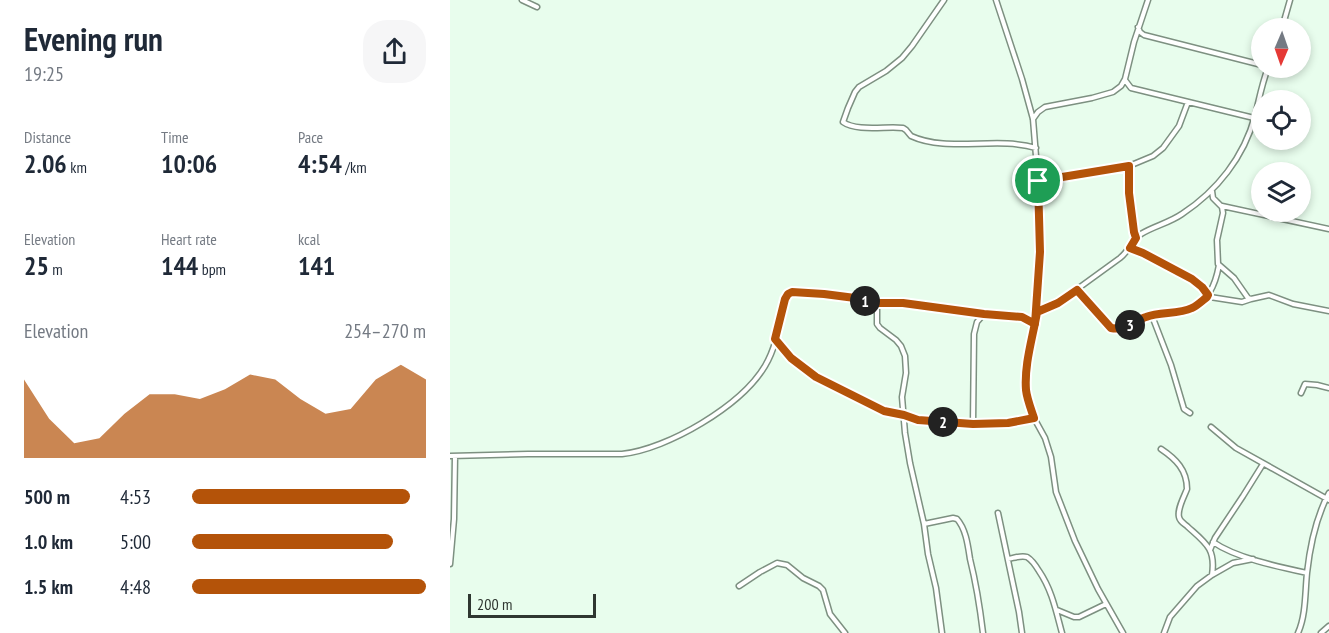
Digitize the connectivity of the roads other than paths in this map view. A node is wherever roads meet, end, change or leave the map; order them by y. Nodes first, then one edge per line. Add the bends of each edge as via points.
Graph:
1 (522, 0) edge
2 (944, 0) edge
3 (996, 0) edge
4 (1148, 0) edge
5 (1290, 0) edge
6 (537, 6) dead end
7 (1285, 18) edge
8 (1138, 27) junction
9 (1251, 64) edge
10 (1125, 79) junction
11 (1188, 102) junction
12 (1251, 117) edge
13 (1033, 118) junction
14 (1251, 127) edge
15 (1036, 148) junction
16 (1129, 166) junction
17 (1038, 181) junction
18 (1212, 191) junction
19 (1222, 206) junction
20 (1329, 229) edge
21 (1136, 238) junction
22 (1130, 248) junction
23 (1219, 265) junction
24 (1077, 290) junction
25 (1208, 295) junction
26 (1251, 299) junction
27 (877, 303) junction
28 (1329, 311) edge
29 (1037, 312) junction
30 (984, 314) junction
31 (1151, 316) junction
32 (1035, 324) junction
33 (775, 339) junction
34 (1329, 388) edge
35 (1301, 393) dead end
36 (1190, 413) dead end
37 (904, 415) junction
38 (1034, 418) junction
39 (973, 424) junction
40 (1211, 427) dead end
41 (1161, 449) dead end
42 (453, 456) edge
43 (1263, 464) junction
44 (1329, 493) edge
45 (1328, 499) edge
46 (998, 513) dead end
47 (924, 524) junction
48 (1213, 542) junction
49 (1210, 550) junction
50 (1008, 559) junction
51 (1253, 559) junction
52 (450, 564) edge
53 (1307, 573) junction
54 (1212, 575) junction
55 (739, 586) dead end
56 (1106, 604) junction
57 (1057, 610) junction
58 (1329, 626) edge
59 (845, 633) edge
60 (942, 633) edge
61 (983, 633) edge
62 (1022, 633) edge
63 (1062, 633) edge
64 (1122, 633) edge
65 (1164, 633) edge
66 (1298, 633) edge
67 (1321, 633) edge

1 - 6 street
2 - 15 street via 902,57 859,87 843,122 849,126 903,128 911,136 934,143 1016,144
3 - 13 street
4 - 8 street
5 - 7 street
8 - 9 street via 1144,35
8 - 10 street
10 - 11 street via 1131,88
10 - 13 street via 1113,92 1045,107
11 - 12 street
11 - 16 street via 1179,126 1163,148
13 - 15 street
14 - 18 street via 1234,162
15 - 17 street
16 - 17 street
16 - 21 street
17 - 29 street
18 - 19 street via 1213,198
18 - 21 street via 1182,215
19 - 20 street
19 - 23 street via 1217,240
21 - 22 street
22 - 24 street
22 - 25 street via 1192,279
23 - 25 street
23 - 26 street
24 - 29 street
24 - 31 street via 1113,329
25 - 26 street via 1242,302
25 - 31 street via 1193,308
26 - 28 street via 1269,295
27 - 30 street
27 - 33 street via 792,292 785,299
27 - 37 street via 877,324 896,340 905,356
29 - 32 street
30 - 32 street via 1022,317
30 - 39 street via 974,334
31 - 36 street via 1184,409
32 - 38 street via 1026,391
33 - 37 street via 791,358 816,377 878,410
33 - 42 street via 765,366 741,394 695,427 654,447 622,454
34 - 35 street via 1305,384
37 - 39 street via 918,420
37 - 47 street
38 - 39 street
38 - 56 street via 1051,457 1056,492
40 - 43 street
41 - 49 street via 1185,476 1180,520
42 - 52 street
43 - 45 street
43 - 48 street
44 - 45 street
45 - 53 street via 1318,516
46 - 50 street
47 - 60 street
47 - 61 street via 953,518 960,522
48 - 49 street
48 - 51 street
49 - 54 street via 1214,561
50 - 57 street via 1025,556 1033,562 1047,582
50 - 62 street
51 - 53 street
51 - 54 street via 1233,563
53 - 66 street
54 - 65 street via 1178,607
55 - 59 street via 777,563 787,565 823,590 830,614
56 - 57 street via 1079,617
56 - 64 street
57 - 63 street
58 - 67 street

